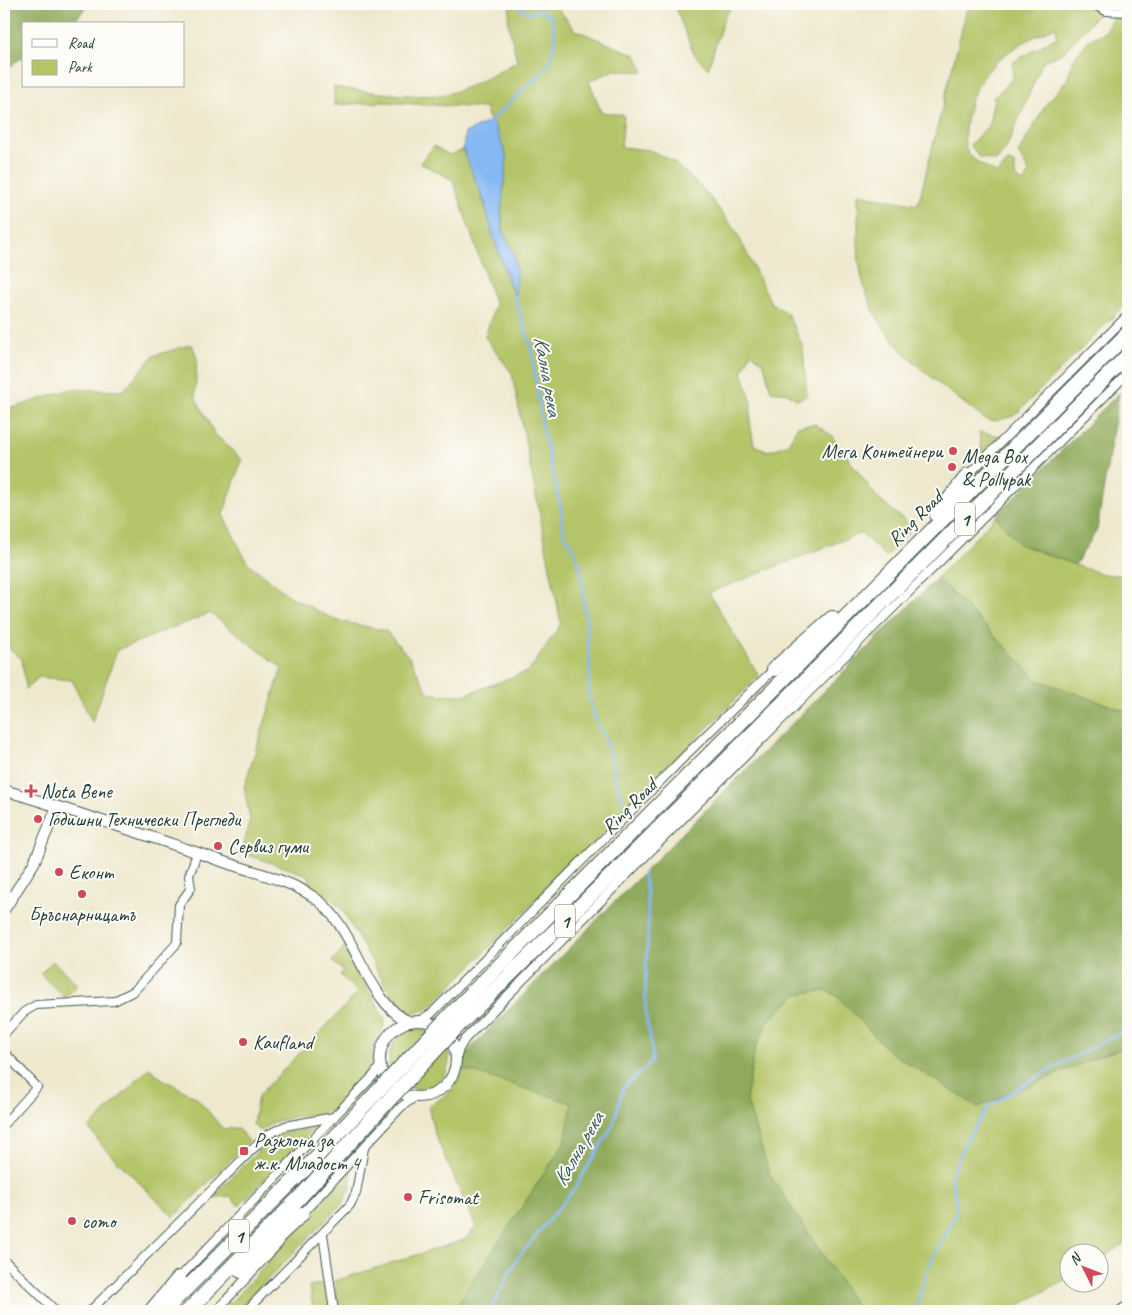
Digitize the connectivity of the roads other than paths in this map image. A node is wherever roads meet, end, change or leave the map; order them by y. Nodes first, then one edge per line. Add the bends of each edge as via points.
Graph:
1 (1092, 4) edge
2 (1128, 12) edge
3 (1128, 315) edge
4 (1128, 333) edge
5 (1128, 355) edge
6 (1128, 373) edge
7 (968, 476) joint
8 (915, 546) junction
9 (872, 590) junction
10 (774, 668) joint
11 (803, 683) junction
12 (779, 719) junction
13 (737, 761) junction
14 (704, 782) junction
15 (4, 790) edge
16 (57, 807) junction
17 (197, 853) junction
18 (4, 910) edge
19 (389, 1009) junction
20 (455, 1019) junction
21 (415, 1021) junction
22 (4, 1034) edge
23 (390, 1034) junction
24 (4, 1052) edge
25 (456, 1060) junction
26 (381, 1064) junction
27 (415, 1097) junction
28 (334, 1117) junction
29 (4, 1124) edge
30 (366, 1144) junction
31 (302, 1214) junction
32 (323, 1234) junction
33 (4, 1260) edge
34 (179, 1278) joint
35 (1128, 1304) edge
36 (56, 1311) edge
37 (90, 1311) edge
38 (150, 1311) edge
39 (164, 1311) edge
40 (188, 1311) edge
41 (192, 1311) edge
42 (216, 1311) edge
43 (246, 1311) edge
44 (334, 1311) edge
45 (1119, 1311) edge

1 - 2 street via 1106,11
3 - 7 street
4 - 8 highway, Ring Road / 1
5 - 11 highway, Ring Road / 1
6 - 12 street
7 - 8 highway
8 - 9 highway, Ring Road / 1
9 - 10 highway via 840,611
9 - 20 highway, Ring Road / 1
10 - 21 street via 439,1007
11 - 12 highway
11 - 14 highway, Ring Road / 1
12 - 13 street
13 - 14 highway
13 - 25 street via 465,1039
14 - 20 highway, Ring Road / 1
15 - 16 street
16 - 17 street
16 - 18 street via 34,863
17 - 19 street via 292,886 316,899 341,926
17 - 22 street via 188,876 191,888 179,905 177,942 134,990 114,1001 36,1005 24,1012
19 - 21 street
19 - 23 street
20 - 39 highway, Ring Road / 1, bridge via 377,1092
20 - 40 highway, Ring Road / 1, bridge via 388,1102
21 - 23 street
21 - 25 street via 436,1025 449,1036
23 - 26 street via 382,1051
24 - 29 street via 38,1087
25 - 27 street via 454,1073 441,1090 429,1096
26 - 27 street via 392,1086
26 - 28 street
27 - 30 street
28 - 34 street
28 - 37 street via 285,1126 267,1135
30 - 31 street
30 - 32 street via 356,1193 350,1205
31 - 41 highway
31 - 42 street via 258,1269
32 - 43 street
32 - 44 street
33 - 36 street
34 - 38 highway
35 - 45 street

